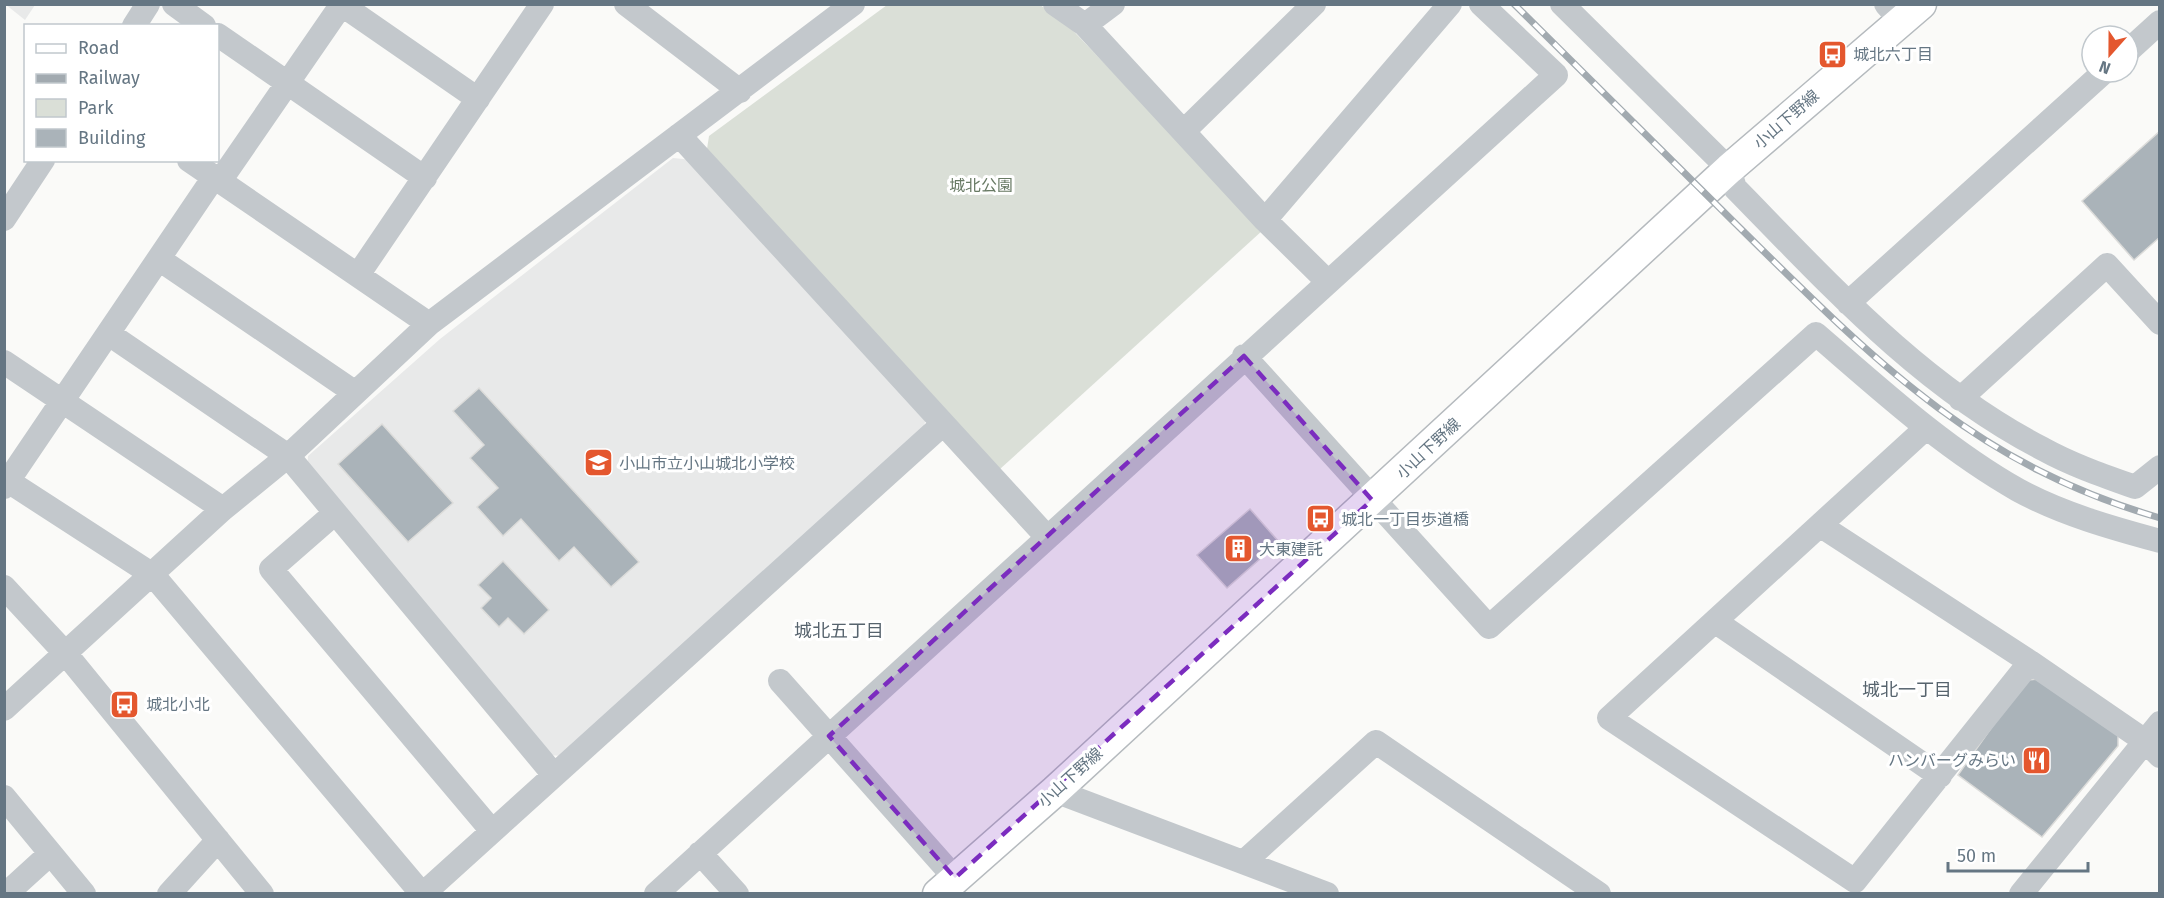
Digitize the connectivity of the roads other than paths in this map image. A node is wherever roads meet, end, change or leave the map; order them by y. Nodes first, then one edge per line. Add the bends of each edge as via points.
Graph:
1 (148, 4) edge
2 (174, 4) edge
3 (542, 4) edge
4 (626, 4) edge
5 (853, 4) edge
6 (1113, 4) edge
7 (1314, 4) edge
8 (1450, 4) edge
9 (1481, 4) edge
10 (1562, 4) edge
11 (342, 5) edge
12 (1057, 5) edge
13 (1903, 10) edge
14 (2160, 22) edge
15 (135, 24) edge
16 (201, 24) edge
17 (1085, 25) junction
18 (219, 36) edge
19 (2140, 40) edge
20 (287, 84) junction
21 (2091, 84) edge
22 (740, 91) junction
23 (478, 99) junction
24 (1184, 131) junction
25 (679, 135) junction
26 (42, 162) edge
27 (192, 162) edge
28 (1729, 170) junction
29 (425, 178) junction
30 (217, 179) junction
31 (4, 219) edge
32 (1265, 220) junction
33 (159, 259) junction
34 (358, 275) junction
35 (1328, 281) junction
36 (1848, 303) junction
37 (2155, 308) edge
38 (429, 324) junction
39 (108, 334) junction
40 (1244, 356) junction
41 (4, 362) edge
42 (354, 392) junction
43 (1960, 399) junction
44 (62, 401) junction
45 (943, 424) junction
46 (1926, 428) junction
47 (288, 456) junction
48 (2160, 467) edge
49 (6, 484) edge
50 (1372, 500) junction
51 (223, 509) junction
52 (334, 514) junction
53 (1821, 526) junction
54 (1047, 537) junction
55 (2160, 541) edge
56 (153, 575) junction
57 (4, 587) edge
58 (1716, 622) junction
59 (66, 654) junction
60 (2030, 662) junction
61 (780, 681) dead end
62 (4, 709) edge
63 (829, 736) junction
64 (2155, 740) edge
65 (554, 775) junction
66 (1940, 776) junction
67 (1055, 791) junction
68 (4, 797) edge
69 (492, 831) junction
70 (218, 840) junction
71 (700, 853) junction
72 (50, 854) junction
73 (1245, 861) junction
74 (947, 886) edge
75 (1589, 891) edge
76 (6, 894) edge
77 (84, 894) edge
78 (169, 894) edge
79 (262, 894) edge
80 (422, 894) edge
81 (656, 894) edge
82 (737, 894) edge
83 (1327, 894) edge
84 (2021, 894) edge

1 - 15 street
2 - 16 street
3 - 23 street
4 - 22 street
5 - 22 street
6 - 17 street
7 - 24 street
8 - 32 street
9 - 35 street via 1556,75
10 - 28 street
11 - 20 street
11 - 23 street
12 - 17 street
13 - 28 main road, 小山下野線
14 - 19 street
17 - 24 street
18 - 20 street
20 - 29 street
20 - 30 street
21 - 36 street
22 - 25 street
23 - 29 street
24 - 32 street
25 - 38 street
25 - 45 street
26 - 31 street
27 - 30 street
28 - 36 street via 1735,188
28 - 50 main road, 小山下野線
29 - 34 street
30 - 33 street
30 - 34 street
32 - 35 street
33 - 39 street
33 - 42 street
34 - 38 street
35 - 40 street
36 - 43 street via 1902,354
37 - 43 street via 2107,265
38 - 42 street
39 - 44 street
39 - 47 street
40 - 50 street
40 - 54 street
41 - 44 street
42 - 47 street
43 - 48 street via 2044,450 2135,487
44 - 49 street
44 - 51 street
45 - 54 street
45 - 65 street
46 - 50 street via 1816,334 1489,627
46 - 53 street
46 - 55 street via 2021,491 2100,525
47 - 51 street
47 - 52 street
49 - 56 street
50 - 67 main road, 小山下野線
51 - 56 street
52 - 65 street
52 - 69 street via 271,569
53 - 58 street
53 - 60 street
54 - 63 street
56 - 59 street
56 - 80 street
57 - 59 street
58 - 66 street
58 - 66 street via 1609,718 1856,881
59 - 62 street
59 - 70 street
60 - 64 street
60 - 66 street
61 - 63 street
63 - 71 street
63 - 74 street
64 - 84 street
65 - 69 street
67 - 73 street
67 - 74 main road, 小山下野線
68 - 72 street
69 - 80 street
70 - 78 street
70 - 79 street
71 - 81 street
71 - 82 street
72 - 76 street
72 - 77 street
73 - 75 street via 1376,742
73 - 83 street

